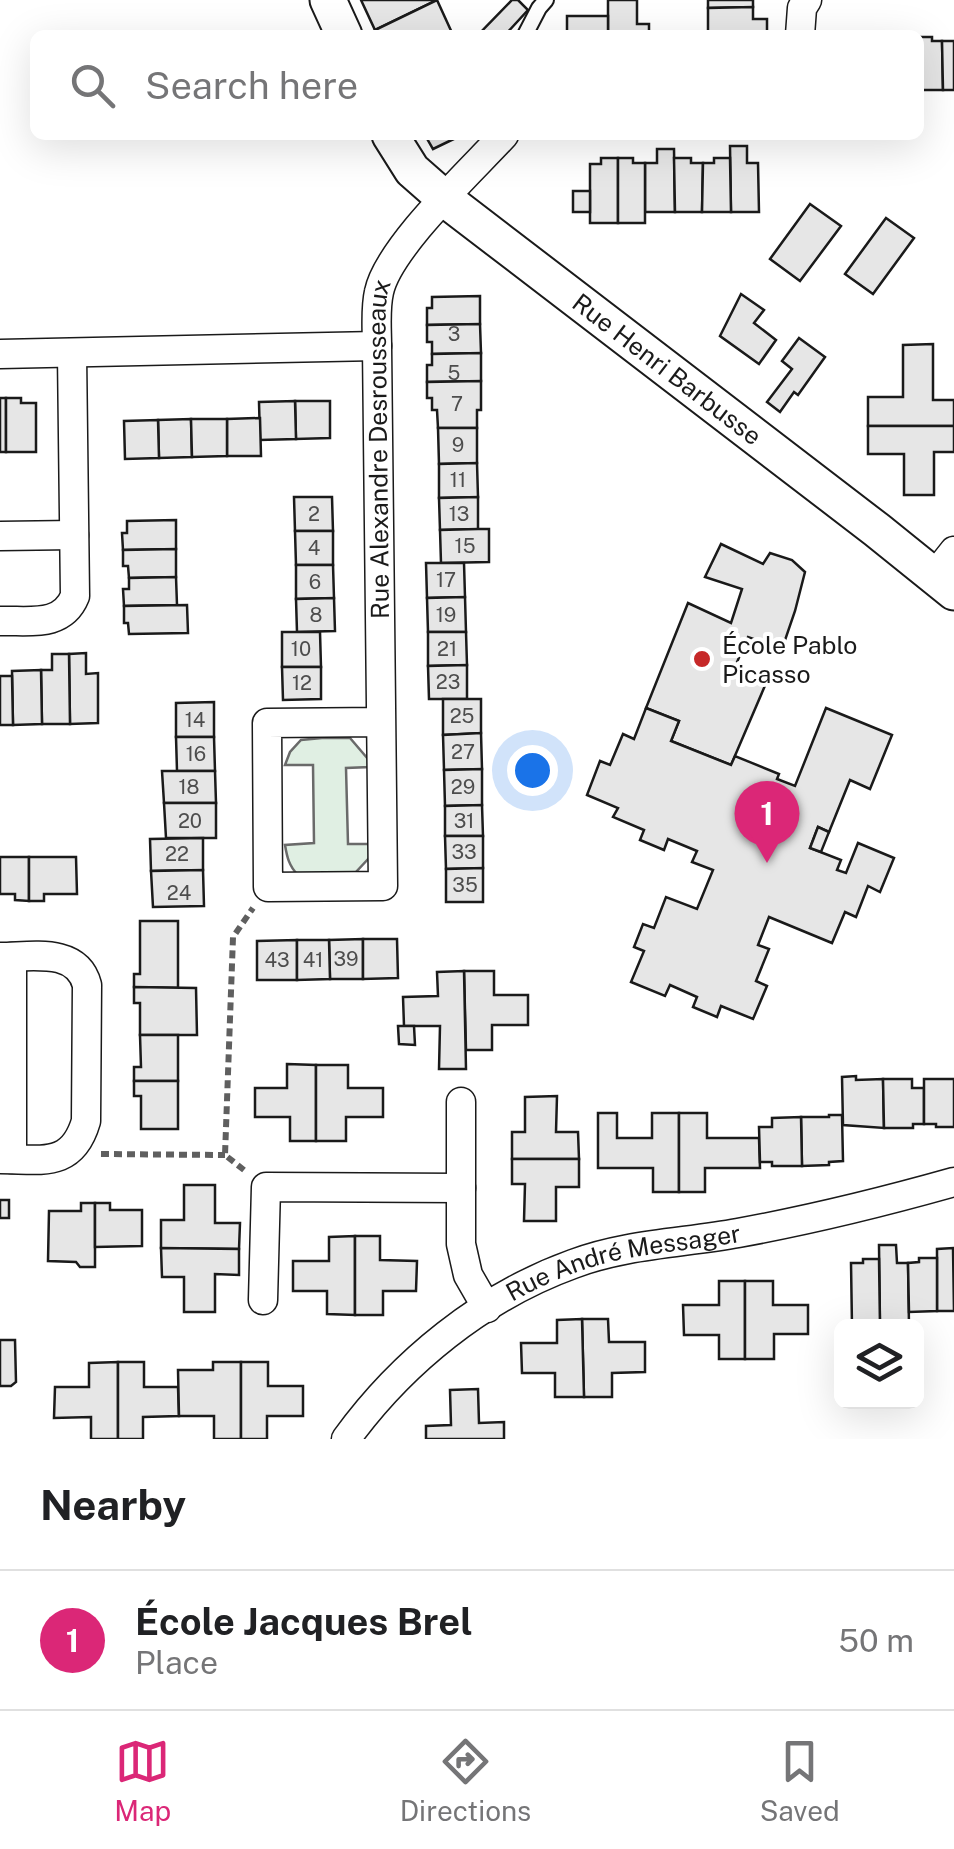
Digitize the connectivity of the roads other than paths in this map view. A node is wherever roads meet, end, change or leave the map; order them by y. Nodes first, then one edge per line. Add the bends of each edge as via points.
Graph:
1 (328, 0) edge
2 (546, 0) edge
3 (807, 0) edge
4 (342, 30) edge
5 (528, 30) edge
6 (800, 30) edge
7 (393, 140) edge
8 (498, 140) edge
9 (445, 199) junction
10 (377, 346) junction
11 (0, 354) edge
12 (72, 354) junction
13 (74, 535) junction
14 (0, 536) edge
15 (948, 573) edge
16 (0, 621) edge
17 (382, 722) junction
18 (6, 957) edge
19 (461, 1102) dead end
20 (6, 1159) edge
21 (954, 1182) edge
22 (460, 1188) junction
23 (263, 1300) dead end
24 (487, 1308) junction
25 (346, 1439) edge

1 - 4 street
2 - 5 lane
3 - 6 street
7 - 9 street, Rue Henri Barbusse via 412,170
8 - 9 street, Rue Alexandre Desrousseaux
9 - 10 street, Rue Alexandre Desrousseaux via 379,289
9 - 15 street, Rue Henri Barbusse
10 - 12 street
10 - 17 street, Rue Alexandre Desrousseaux
11 - 12 street
12 - 13 street
13 - 14 street
13 - 16 street via 71,604 50,619
17 - 17 street, Rue Alexandre Desrousseaux via 267,723 268,887 383,886
18 - 20 street
18 - 20 street via 71,961 88,985 82,1134 67,1154
19 - 22 street
21 - 24 street, Rue André Messager via 742,1232 598,1256
22 - 23 street via 266,1188
22 - 24 street via 464,1261
24 - 25 street, Rue André Messager via 414,1362

